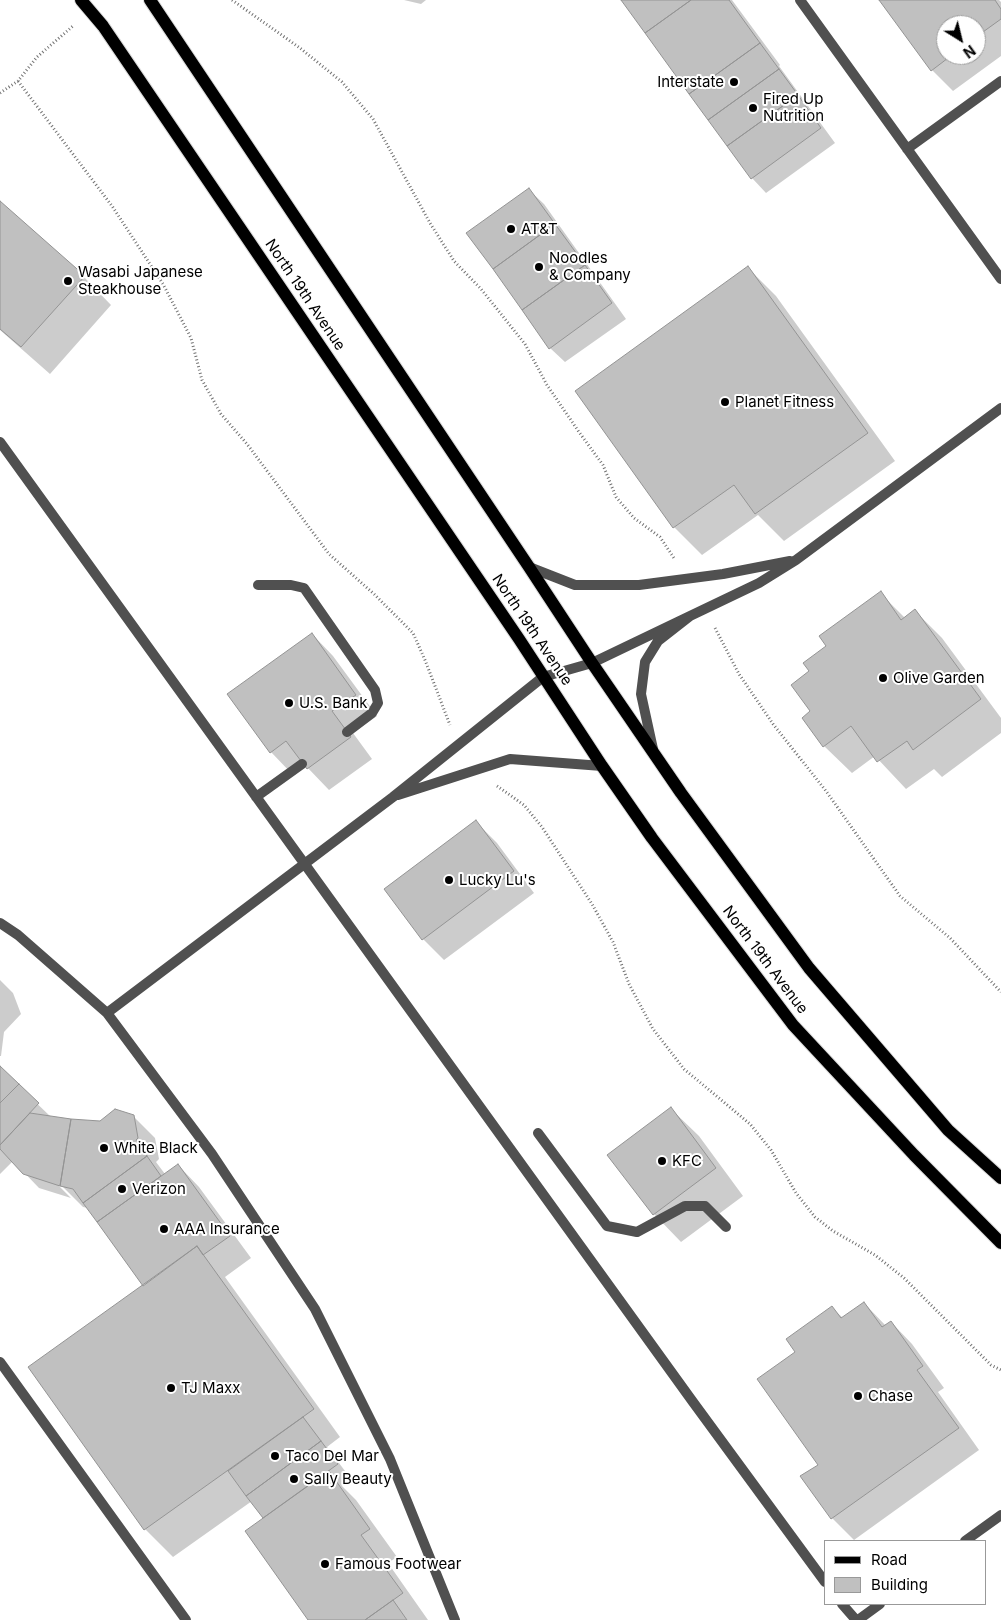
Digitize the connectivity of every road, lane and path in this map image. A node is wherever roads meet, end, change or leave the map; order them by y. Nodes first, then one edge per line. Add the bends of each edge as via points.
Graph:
1 (81, 0) edge
2 (150, 0) edge
3 (232, 0) edge
4 (800, 0) edge
5 (91, 11) junction
6 (18, 81) junction
7 (1001, 81) edge
8 (0, 93) edge
9 (907, 149) junction
10 (1001, 279) edge
11 (1001, 408) edge
12 (0, 442) edge
13 (796, 560) junction
14 (529, 567) junction
15 (687, 579) junction
16 (258, 585) dead end
17 (704, 609) junction
18 (690, 616) junction
19 (592, 662) junction
20 (543, 676) junction
21 (347, 732) dead end
22 (459, 744) junction
23 (654, 754) junction
24 (302, 764) dead end
25 (602, 766) junction
26 (476, 770) junction
27 (256, 797) junction
28 (393, 797) junction
29 (304, 864) junction
30 (0, 924) edge
31 (1001, 992) edge
32 (107, 1013) junction
33 (538, 1132) dead end
34 (1001, 1178) edge
35 (726, 1227) dead end
36 (1001, 1243) edge
37 (0, 1362) edge
38 (1001, 1370) edge
39 (1001, 1515) edge
40 (966, 1540) edge
41 (824, 1581) edge
42 (843, 1605) edge
43 (879, 1605) edge
44 (186, 1620) edge
45 (455, 1620) edge
46 (857, 1620) edge

1 - 5 main road, North 19th Avenue
2 - 14 main road, North 19th Avenue
3 - 15 path via 342,82 373,119 454,261 525,344 578,432 603,465 616,497 634,518 660,537
4 - 9 street
5 - 6 path via 37,57
5 - 20 main road, North 19th Avenue
6 - 8 path
6 - 22 path via 112,206 163,284 191,338 202,380 221,414 329,554 413,633
7 - 9 street
9 - 10 street
11 - 13 street
12 - 27 street
13 - 15 street
13 - 17 street via 759,583
14 - 15 street via 575,585 640,585
14 - 19 main road, North 19th Avenue
16 - 21 street via 304,588 375,690 378,704 372,714
17 - 18 street
17 - 31 path via 739,674 768,717 826,791 900,896 950,938
18 - 19 street
18 - 23 street via 658,641 645,662 641,694
19 - 20 street
19 - 23 main road, North 19th Avenue
20 - 22 street
20 - 25 main road, North 19th Avenue
22 - 28 street
23 - 34 main road, North 19th Avenue via 809,968 948,1130
24 - 27 street
25 - 26 street via 510,759
25 - 36 main road, North 19th Avenue via 793,1025
26 - 28 street
26 - 38 path via 524,805 542,827 613,942 629,984 653,1030 684,1069 750,1124 815,1217 832,1232 875,1255 904,1278 991,1365
27 - 29 street
28 - 29 street
29 - 32 street
29 - 41 street
30 - 32 street via 18,935
32 - 45 street via 212,1154 315,1309 390,1459
33 - 35 street via 607,1226 637,1232 685,1206 706,1206
37 - 44 street
39 - 40 street
42 - 46 street
43 - 46 street

